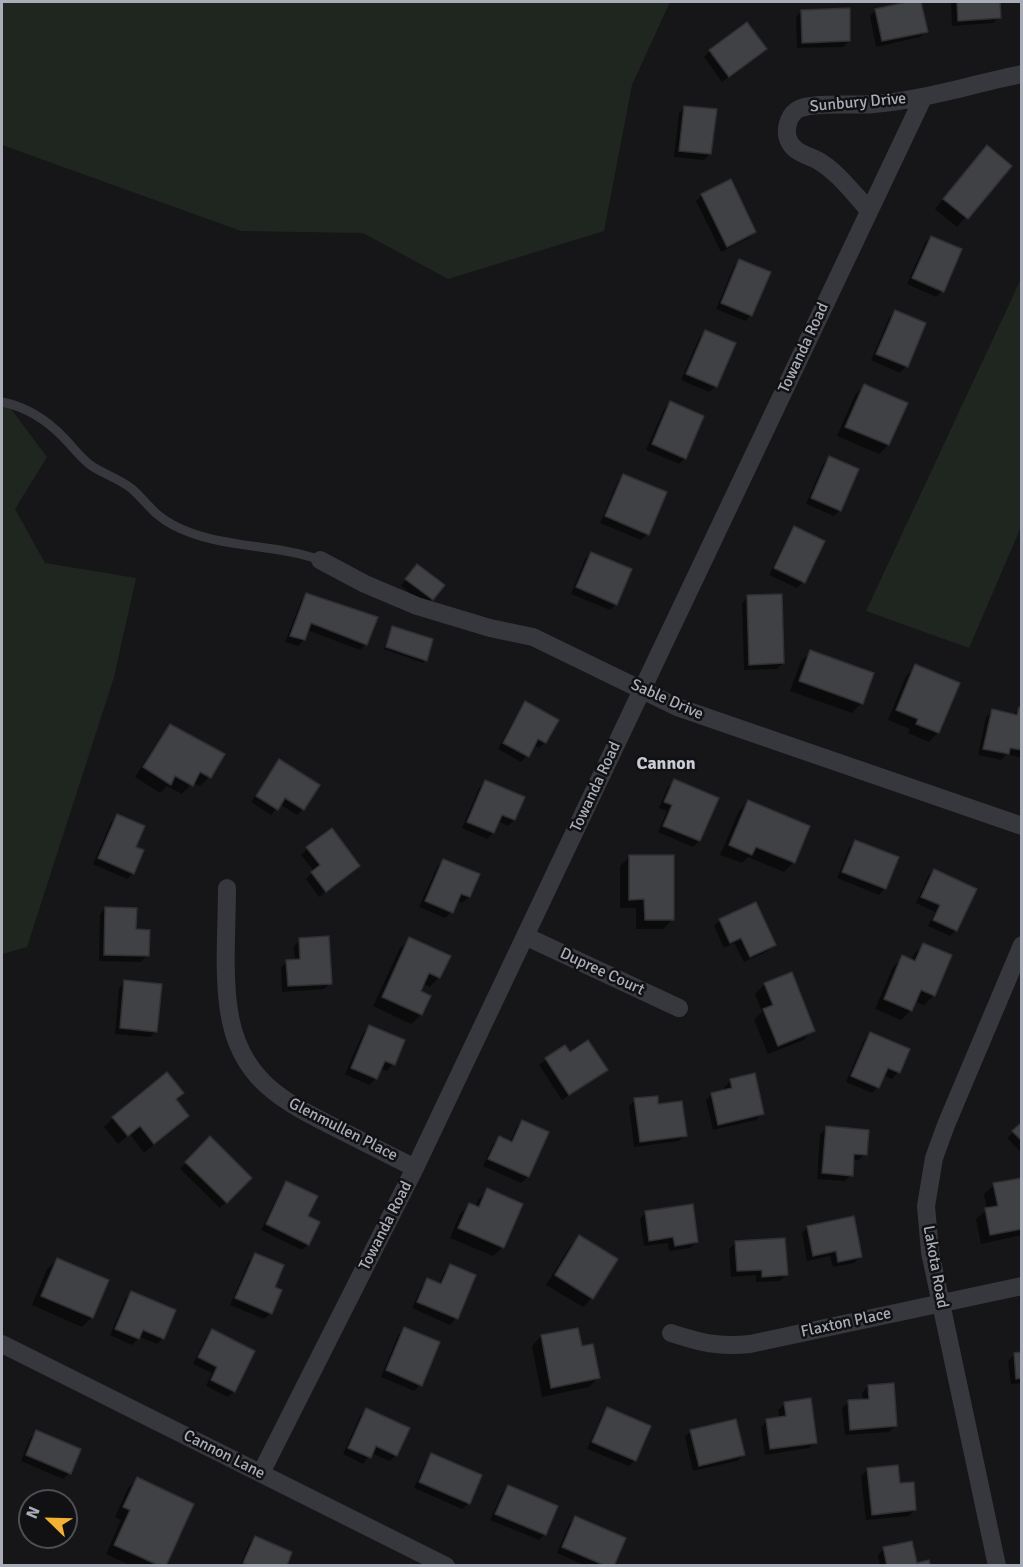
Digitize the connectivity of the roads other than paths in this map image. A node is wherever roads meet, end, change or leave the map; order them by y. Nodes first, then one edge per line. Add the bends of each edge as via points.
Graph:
1 (1022, 74) edge
2 (923, 98) junction
3 (869, 210) junction
4 (2, 402) edge
5 (320, 560) joint
6 (642, 689) junction
7 (1022, 826) edge
8 (227, 888) dead end
9 (525, 936) junction
10 (1022, 945) edge
11 (680, 1008) dead end
12 (415, 1168) junction
13 (1022, 1286) edge
14 (941, 1303) junction
15 (671, 1333) dead end
16 (2, 1344) edge
17 (261, 1473) junction
18 (446, 1566) edge
19 (997, 1566) edge

1 - 2 street, Sunbury Drive
2 - 3 street, Towanda Road
2 - 3 street, Sunbury Drive via 809,105 798,109 787,126 790,143 797,151 831,170
3 - 6 street, Towanda Road
4 - 5 lane via 47,421 90,465 121,480 152,512 174,526 198,535 297,552
5 - 6 street, Sable Drive via 365,585 417,606 533,637
6 - 7 street, Sable Drive via 677,707
6 - 9 street, Towanda Road
8 - 12 street, Glenmullen Place via 229,1008 247,1063 264,1084 296,1108
9 - 11 street, Dupree Court
9 - 12 street, Towanda Road
10 - 14 street, Lakota Road via 946,1125 929,1180 926,1224
12 - 17 street, Towanda Road
13 - 14 street, Flaxton Place
14 - 15 street, Flaxton Place via 750,1344 706,1344
14 - 19 street, Lakota Road
16 - 17 street, Cannon Lane
17 - 18 street, Cannon Lane

